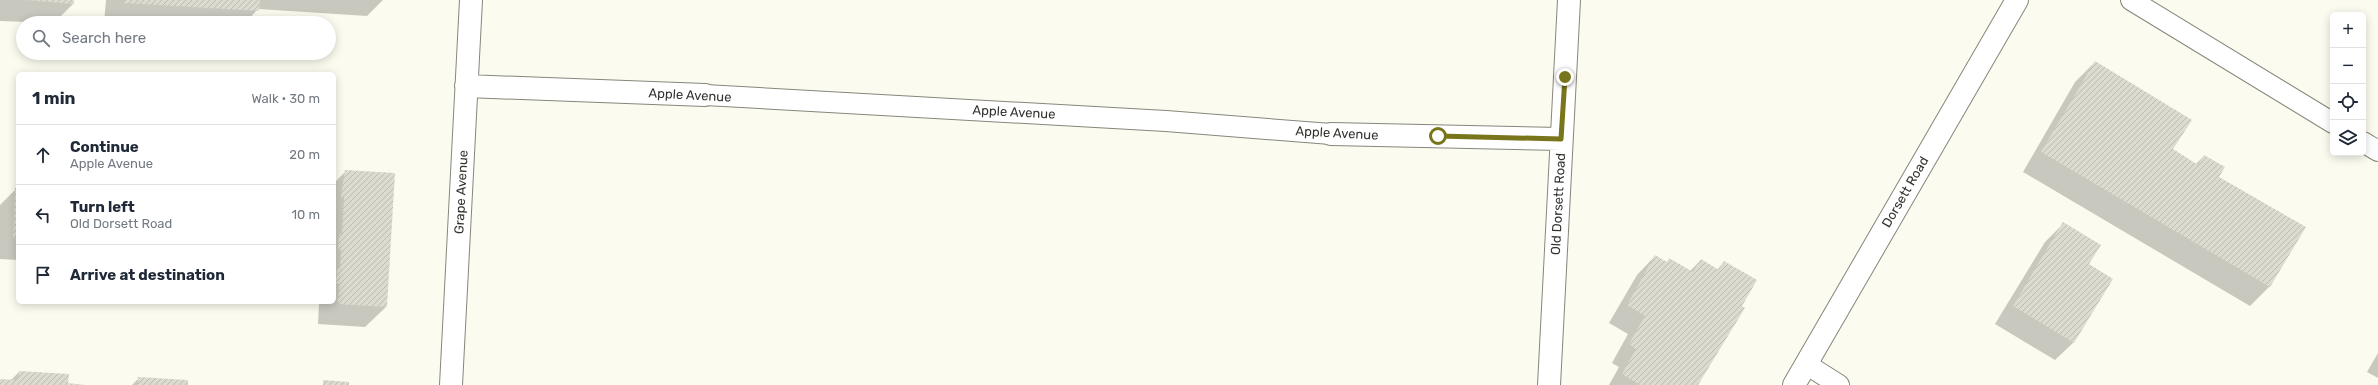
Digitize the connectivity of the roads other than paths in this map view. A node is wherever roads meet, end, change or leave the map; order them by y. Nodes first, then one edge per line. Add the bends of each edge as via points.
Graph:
1 (471, 0) edge
2 (1569, 0) edge
3 (2017, 0) edge
4 (2131, 0) edge
5 (466, 86) junction
6 (705, 95) joint
7 (2330, 121) edge
8 (1331, 134) joint
9 (1561, 139) junction
10 (2366, 144) edge
11 (2378, 151) edge
12 (1806, 364) junction
13 (452, 385) edge
14 (1549, 385) edge
15 (1794, 385) edge
16 (1839, 385) edge

1 - 5 street, Grape Avenue
2 - 9 street, Old Dorsett Road
3 - 12 street, Dorsett Road
4 - 7 lane
5 - 6 street, Apple Avenue
5 - 13 street, Grape Avenue
6 - 8 lane, Apple Avenue via 1166,121
8 - 9 street, Apple Avenue
9 - 14 street, Old Dorsett Road
10 - 11 lane
12 - 15 street, Dorsett Road
12 - 16 lane

